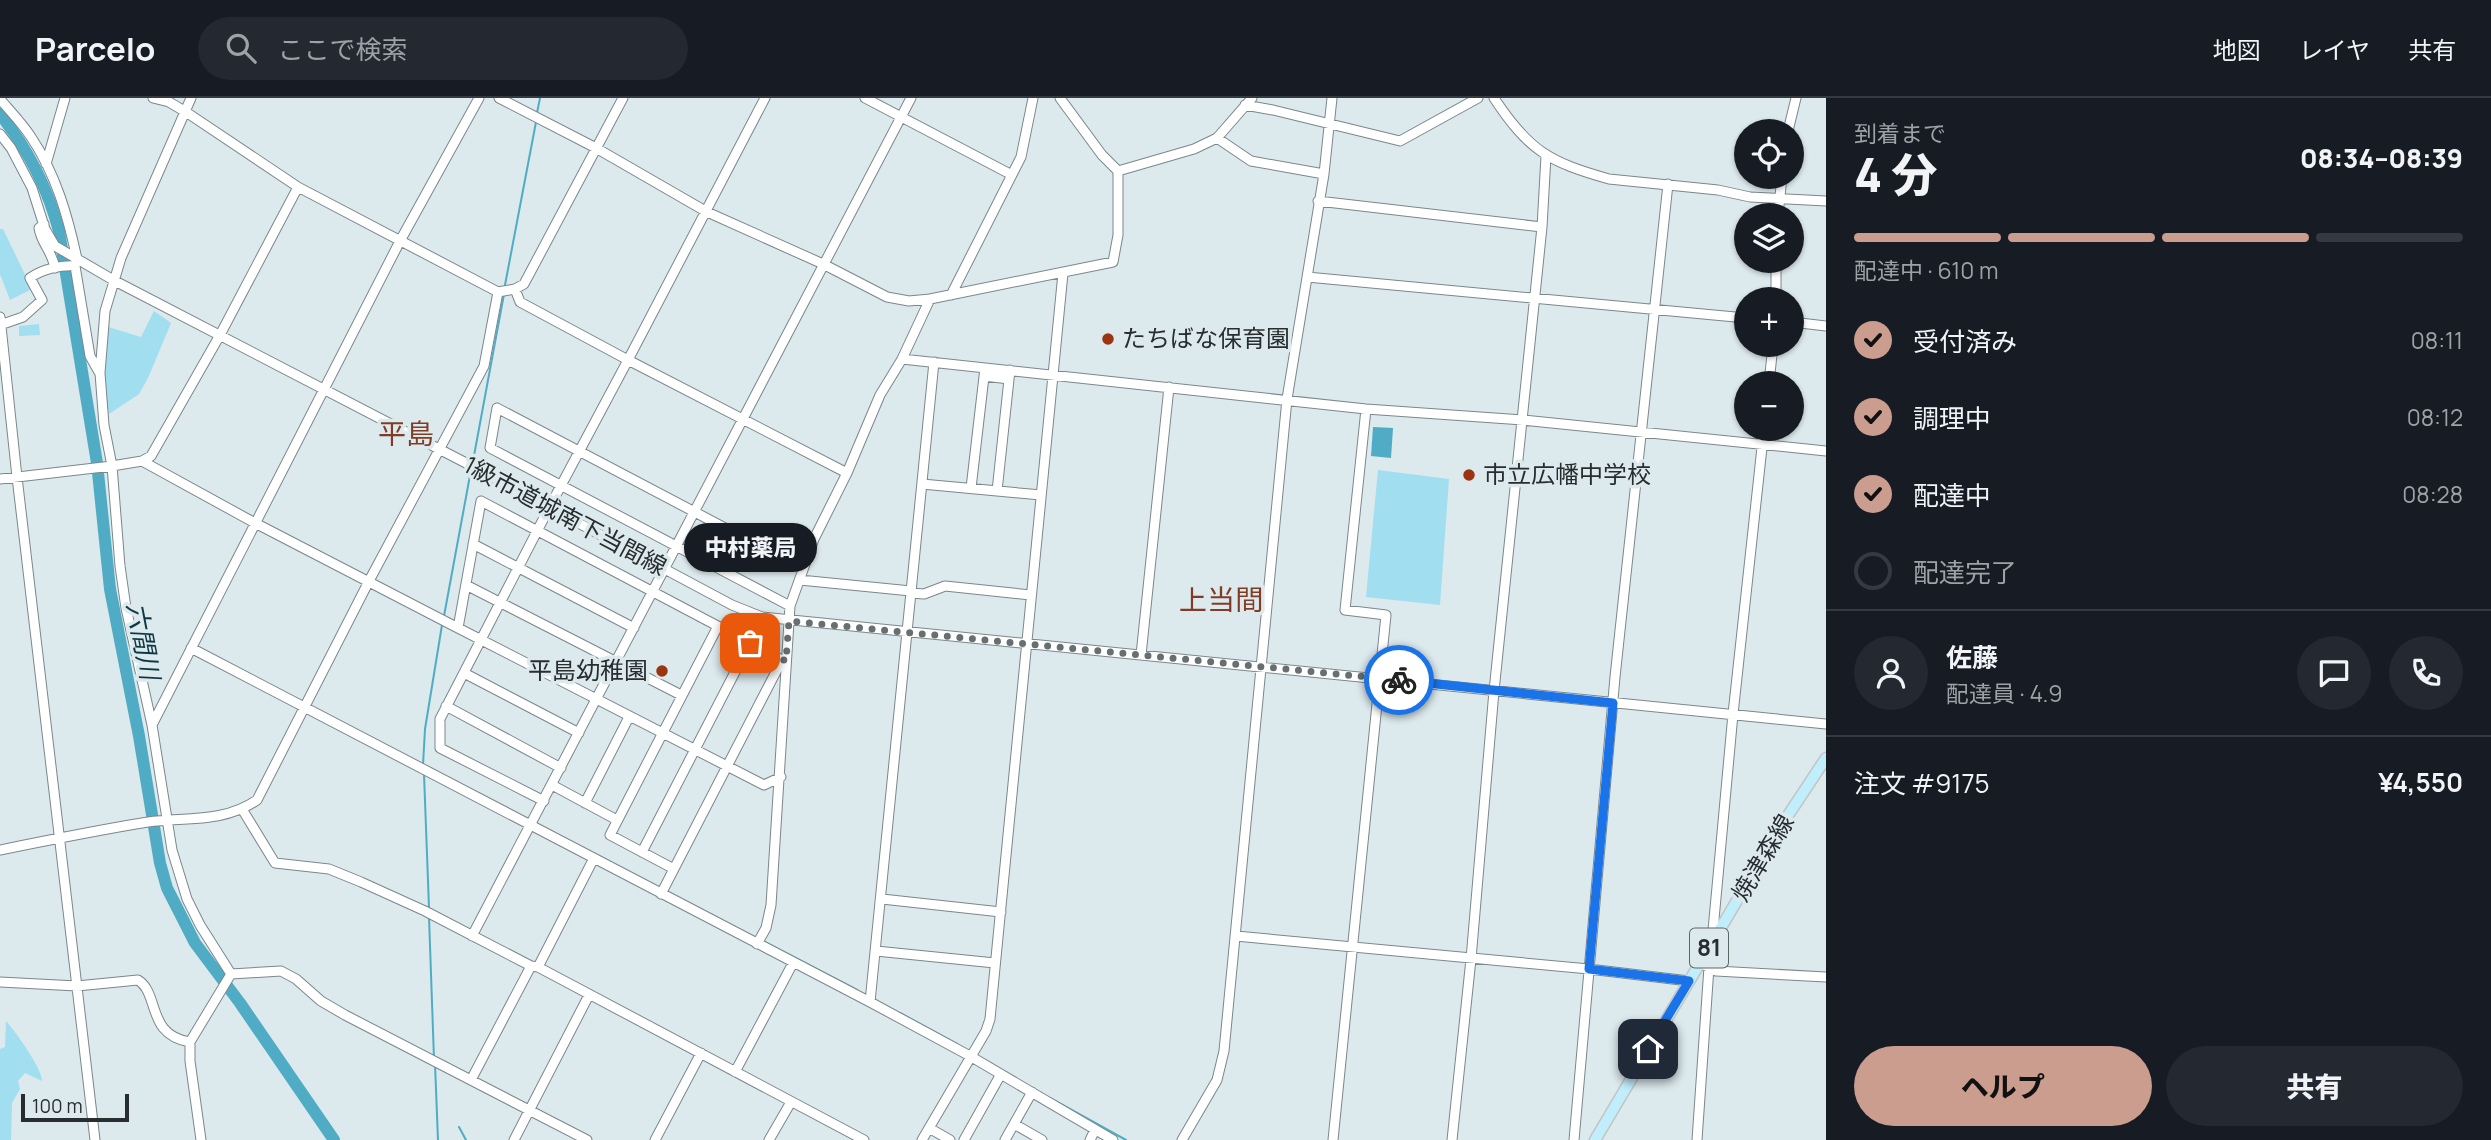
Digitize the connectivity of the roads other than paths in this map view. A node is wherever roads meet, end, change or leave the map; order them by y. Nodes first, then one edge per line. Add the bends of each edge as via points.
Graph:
1 (65, 98) edge
2 (153, 98) edge
3 (191, 98) edge
4 (478, 98) edge
5 (499, 98) edge
6 (622, 98) edge
7 (765, 98) edge
8 (865, 98) edge
9 (911, 98) edge
10 (1034, 98) edge
11 (1060, 98) edge
12 (1332, 98) edge
13 (1478, 98) edge
14 (1494, 98) edge
15 (1796, 98) edge
16 (0, 99) edge
17 (1249, 102) edge
18 (186, 112) junction
19 (902, 117) junction
20 (1791, 119) edge
21 (1331, 125) junction
22 (0, 134) edge
23 (1217, 138) junction
24 (596, 148) junction
25 (1546, 156) junction
26 (46, 164) junction
27 (1118, 171) junction
28 (1324, 174) junction
29 (1012, 175) junction
30 (1668, 184) junction
31 (298, 187) junction
32 (1780, 189) edge
33 (1779, 199) junction
34 (1318, 201) junction
35 (1826, 201) edge
36 (1779, 203) edge
37 (708, 212) junction
38 (44, 224) junction
39 (1542, 227) junction
40 (400, 241) junction
41 (67, 263) junction
42 (823, 264) junction
43 (1063, 273) junction
44 (1307, 277) junction
45 (115, 281) junction
46 (514, 289) junction
47 (498, 292) junction
48 (951, 295) junction
49 (1535, 298) junction
50 (930, 299) junction
51 (1654, 308) junction
52 (1734, 316) edge
53 (1, 322) edge
54 (1804, 323) edge
55 (1826, 326) edge
56 (220, 335) junction
57 (628, 359) junction
58 (902, 359) junction
59 (934, 362) junction
60 (984, 372) junction
61 (100, 373) junction
62 (1009, 375) junction
63 (1054, 375) junction
64 (1169, 387) junction
65 (325, 390) junction
66 (1287, 399) junction
67 (1366, 409) junction
68 (743, 419) junction
69 (1522, 420) junction
70 (1642, 433) junction
71 (1762, 441) edge
72 (1762, 445) junction
73 (439, 449) junction
74 (1826, 451) edge
75 (578, 452) junction
76 (142, 461) junction
77 (109, 467) junction
78 (847, 473) junction
79 (17, 477) junction
80 (0, 479) edge
81 (922, 484) junction
82 (561, 485) junction
83 (971, 488) junction
84 (997, 491) junction
85 (1041, 495) junction
86 (549, 508) junction
87 (695, 512) junction
88 (254, 523) junction
89 (537, 530) junction
90 (473, 544) junction
91 (677, 547) junction
92 (518, 568) junction
93 (666, 569) junction
94 (803, 569) junction
95 (800, 580) junction
96 (369, 581) junction
97 (466, 585) junction
98 (654, 592) junction
99 (911, 592) junction
100 (1031, 595) junction
101 (500, 602) junction
102 (790, 606) junction
103 (789, 621) junction
104 (718, 626) junction
105 (458, 628) junction
106 (634, 628) junction
107 (906, 632) junction
108 (480, 640) junction
109 (750, 643) junction
110 (1026, 644) junction
111 (191, 648) junction
112 (1141, 655) junction
113 (784, 661) junction
114 (617, 662) junction
115 (1261, 666) junction
116 (464, 673) junction
117 (1380, 678) junction
118 (1494, 691) junction
119 (681, 695) junction
120 (596, 701) junction
121 (1613, 703) junction
122 (446, 706) junction
123 (305, 707) junction
124 (1732, 714) junction
125 (629, 717) junction
126 (1826, 724) edge
127 (152, 725) junction
128 (579, 733) junction
129 (662, 734) junction
130 (695, 751) junction
131 (1826, 758) edge
132 (561, 768) junction
133 (728, 768) junction
134 (781, 776) junction
135 (552, 785) junction
136 (544, 802) junction
137 (585, 803) junction
138 (242, 809) junction
139 (617, 820) junction
140 (163, 821) junction
141 (531, 825) junction
142 (59, 838) junction
143 (0, 850) edge
144 (642, 852) junction
145 (594, 858) junction
146 (674, 869) junction
147 (661, 894) junction
148 (882, 900) junction
149 (1001, 912) junction
150 (472, 936) junction
151 (1236, 936) junction
152 (1712, 943) junction
153 (757, 944) junction
154 (1352, 947) junction
155 (876, 951) junction
156 (1471, 959) junction
157 (793, 963) junction
158 (995, 963) junction
159 (534, 967) junction
160 (1708, 967) junction
161 (1589, 969) junction
162 (230, 977) junction
163 (1826, 977) edge
164 (1689, 981) junction
165 (0, 982) edge
166 (77, 986) junction
167 (589, 995) junction
168 (870, 1002) junction
169 (190, 1042) junction
170 (701, 1053) junction
171 (972, 1053) junction
172 (736, 1072) junction
173 (1001, 1074) junction
174 (471, 1080) junction
175 (1031, 1092) junction
176 (791, 1102) junction
177 (530, 1110) junction
178 (1014, 1124) junction
179 (929, 1128) junction
180 (1095, 1130) junction
181 (95, 1140) edge
182 (201, 1140) edge
183 (514, 1140) edge
184 (587, 1140) edge
185 (655, 1140) edge
186 (769, 1140) edge
187 (864, 1140) edge
188 (922, 1140) edge
189 (950, 1140) edge
190 (964, 1140) edge
191 (1005, 1140) edge
192 (1042, 1140) edge
193 (1090, 1140) edge
194 (1113, 1140) edge
195 (1182, 1140) edge
196 (1334, 1140) edge
197 (1452, 1140) edge
198 (1574, 1140) edge
199 (1595, 1140) edge
200 (1697, 1140) edge

1 - 26 street
2 - 18 street
3 - 18 street
4 - 40 street
5 - 24 street
6 - 24 street
7 - 37 street
8 - 19 street
9 - 19 street
10 - 29 street via 1021,157
11 - 27 street
12 - 21 street
13 - 21 street via 1400,141
14 - 25 street via 1525,139
15 - 20 street
16 - 26 street via 31,136
17 - 21 street
17 - 23 street
18 - 31 street
18 - 45 street via 129,235
19 - 29 street
19 - 42 street
21 - 28 street
22 - 38 street, 1級市道城南下当間線 via 32,188
23 - 27 street
23 - 28 street via 1251,161
24 - 37 street
24 - 46 street via 524,285
25 - 30 street via 1609,179
25 - 39 street
26 - 41 street via 71,230
27 - 43 street via 1118,235 1113,262
28 - 34 street
29 - 48 street
30 - 33 street
30 - 51 street
31 - 40 street
31 - 56 street
32 - 33 street
33 - 35 street
33 - 36 street
34 - 39 street
34 - 44 street
37 - 42 street
37 - 57 street
38 - 41 street, 1級市道城南下当間線
38 - 41 street via 40,234 53,254
39 - 49 street
40 - 47 street
40 - 65 street
41 - 45 street, 1級市道城南下当間線
41 - 53 street via 30,278 42,300 23,317
41 - 61 street via 75,266 90,356
42 - 50 street via 887,297
42 - 68 street
43 - 48 street
43 - 63 street
44 - 49 street
44 - 66 street
45 - 56 street, 1級市道城南下当間線
45 - 61 street via 105,311
46 - 47 street
46 - 57 street via 520,302
47 - 73 street via 484,366
48 - 50 street
49 - 51 street
49 - 69 street
50 - 58 street
51 - 52 street
51 - 70 street
53 - 79 street
54 - 55 street
56 - 65 street, 1級市道城南下当間線
56 - 76 street via 151,456
57 - 68 street
57 - 75 street
58 - 59 street
58 - 78 street via 880,395
59 - 60 street
59 - 81 street
60 - 62 street
60 - 83 street
61 - 77 street
62 - 63 street
62 - 84 street
63 - 64 street
63 - 85 street
64 - 66 street
64 - 112 street
65 - 73 street, 1級市道城南下当間線
65 - 88 street
66 - 67 street
66 - 115 street
67 - 69 street
67 - 117 street via 1345,610 1386,615
68 - 78 street
68 - 87 street
69 - 70 street
69 - 118 street
70 - 72 street
70 - 121 street
71 - 72 street
72 - 74 street
72 - 124 street
73 - 86 street, 1級市道城南下当間線
73 - 96 street
75 - 82 street
75 - 82 street via 497,408 490,448
75 - 87 street
76 - 77 street
76 - 88 street
77 - 79 street
77 - 127 street via 126,608
78 - 94 street
79 - 80 street
79 - 142 street
81 - 83 street
81 - 99 street
82 - 86 street
82 - 91 street
83 - 84 street
84 - 85 street
85 - 100 street
86 - 89 street
86 - 93 street, 1級市道城南下当間線
87 - 91 street
87 - 94 street
88 - 96 street
88 - 111 street
89 - 90 street via 481,501
89 - 92 street
89 - 98 street
90 - 92 street
90 - 97 street
91 - 93 street
91 - 102 street
92 - 101 street
92 - 106 street
93 - 98 street
93 - 103 street, 1級市道城南下当間線 via 749,612
94 - 95 street
95 - 99 street
95 - 102 street
96 - 105 street
96 - 123 street
97 - 101 street
97 - 105 street
98 - 104 street
98 - 106 street
99 - 100 street via 924,594 945,586
99 - 107 street
100 - 110 street
101 - 108 street
101 - 114 street
102 - 103 street
103 - 107 street, 1級市道城南下当間線
103 - 113 street
104 - 109 street
104 - 119 street
105 - 108 street
106 - 114 street
107 - 110 street, 1級市道城南下当間線
107 - 148 street
108 - 116 street
108 - 120 street
109 - 113 street
109 - 130 street
110 - 112 street, 1級市道城南下当間線
110 - 149 street
111 - 123 street
111 - 127 street
112 - 115 street, 1級市道城南下当間線
113 - 133 street
113 - 134 street
114 - 119 street
114 - 120 street
115 - 117 street, 1級市道城南下当間線
115 - 151 street
116 - 122 street
116 - 128 street
117 - 118 street, 1級市道城南下当間線
117 - 154 street
118 - 121 street, 1級市道城南下当間線
118 - 156 street
119 - 129 street
120 - 125 street
120 - 128 street
121 - 124 street, 1級市道城南下当間線
121 - 161 street
122 - 132 street
122 - 136 street via 440,719 440,748
123 - 138 street via 262,793
123 - 141 street
124 - 126 street, 1級市道城南下当間線
124 - 152 street
125 - 129 street
125 - 137 street
127 - 140 street
128 - 132 street
129 - 130 street
129 - 139 street
130 - 133 street
130 - 144 street
131 - 152 main road, 焼津森線 / 81
132 - 135 street
133 - 134 street via 764,785
133 - 146 street
134 - 153 street via 771,905
135 - 136 street
135 - 137 street
136 - 141 street
137 - 139 street
138 - 140 street via 207,819
138 - 150 street via 275,863 329,869
139 - 144 street via 610,835
140 - 142 street
140 - 162 street via 187,899
141 - 145 street
141 - 150 street
142 - 143 street
142 - 166 street
144 - 146 street
145 - 147 street
145 - 159 street
146 - 147 street
147 - 153 street
148 - 149 street
148 - 155 street
149 - 158 street
150 - 159 street
151 - 154 street
151 - 195 street via 1221,1066 1211,1093
152 - 160 main road, 焼津森線 / 81
153 - 157 street
154 - 156 street
154 - 196 street
155 - 158 street
155 - 168 street
156 - 161 street
156 - 197 street
157 - 168 street
157 - 172 street
158 - 171 street via 990,1018
159 - 167 street
159 - 174 street
160 - 163 street
160 - 164 main road, 焼津森線 / 81
160 - 200 street
161 - 164 street
161 - 198 street
162 - 169 street
162 - 174 street via 274,971 288,974 337,1011
164 - 199 main road, 焼津森線 / 81
165 - 166 street
166 - 169 street via 138,980 160,1023 175,1038
166 - 181 street
167 - 170 street
167 - 177 street
168 - 171 street
169 - 182 street
170 - 172 street
170 - 185 street
171 - 173 street
171 - 179 street
172 - 176 street
173 - 175 street
173 - 190 street
174 - 177 street
175 - 178 street
175 - 180 street
176 - 186 street
176 - 187 street
177 - 183 street
177 - 184 street
178 - 191 street
178 - 192 street
179 - 188 street
179 - 189 street
180 - 193 street
180 - 194 street

